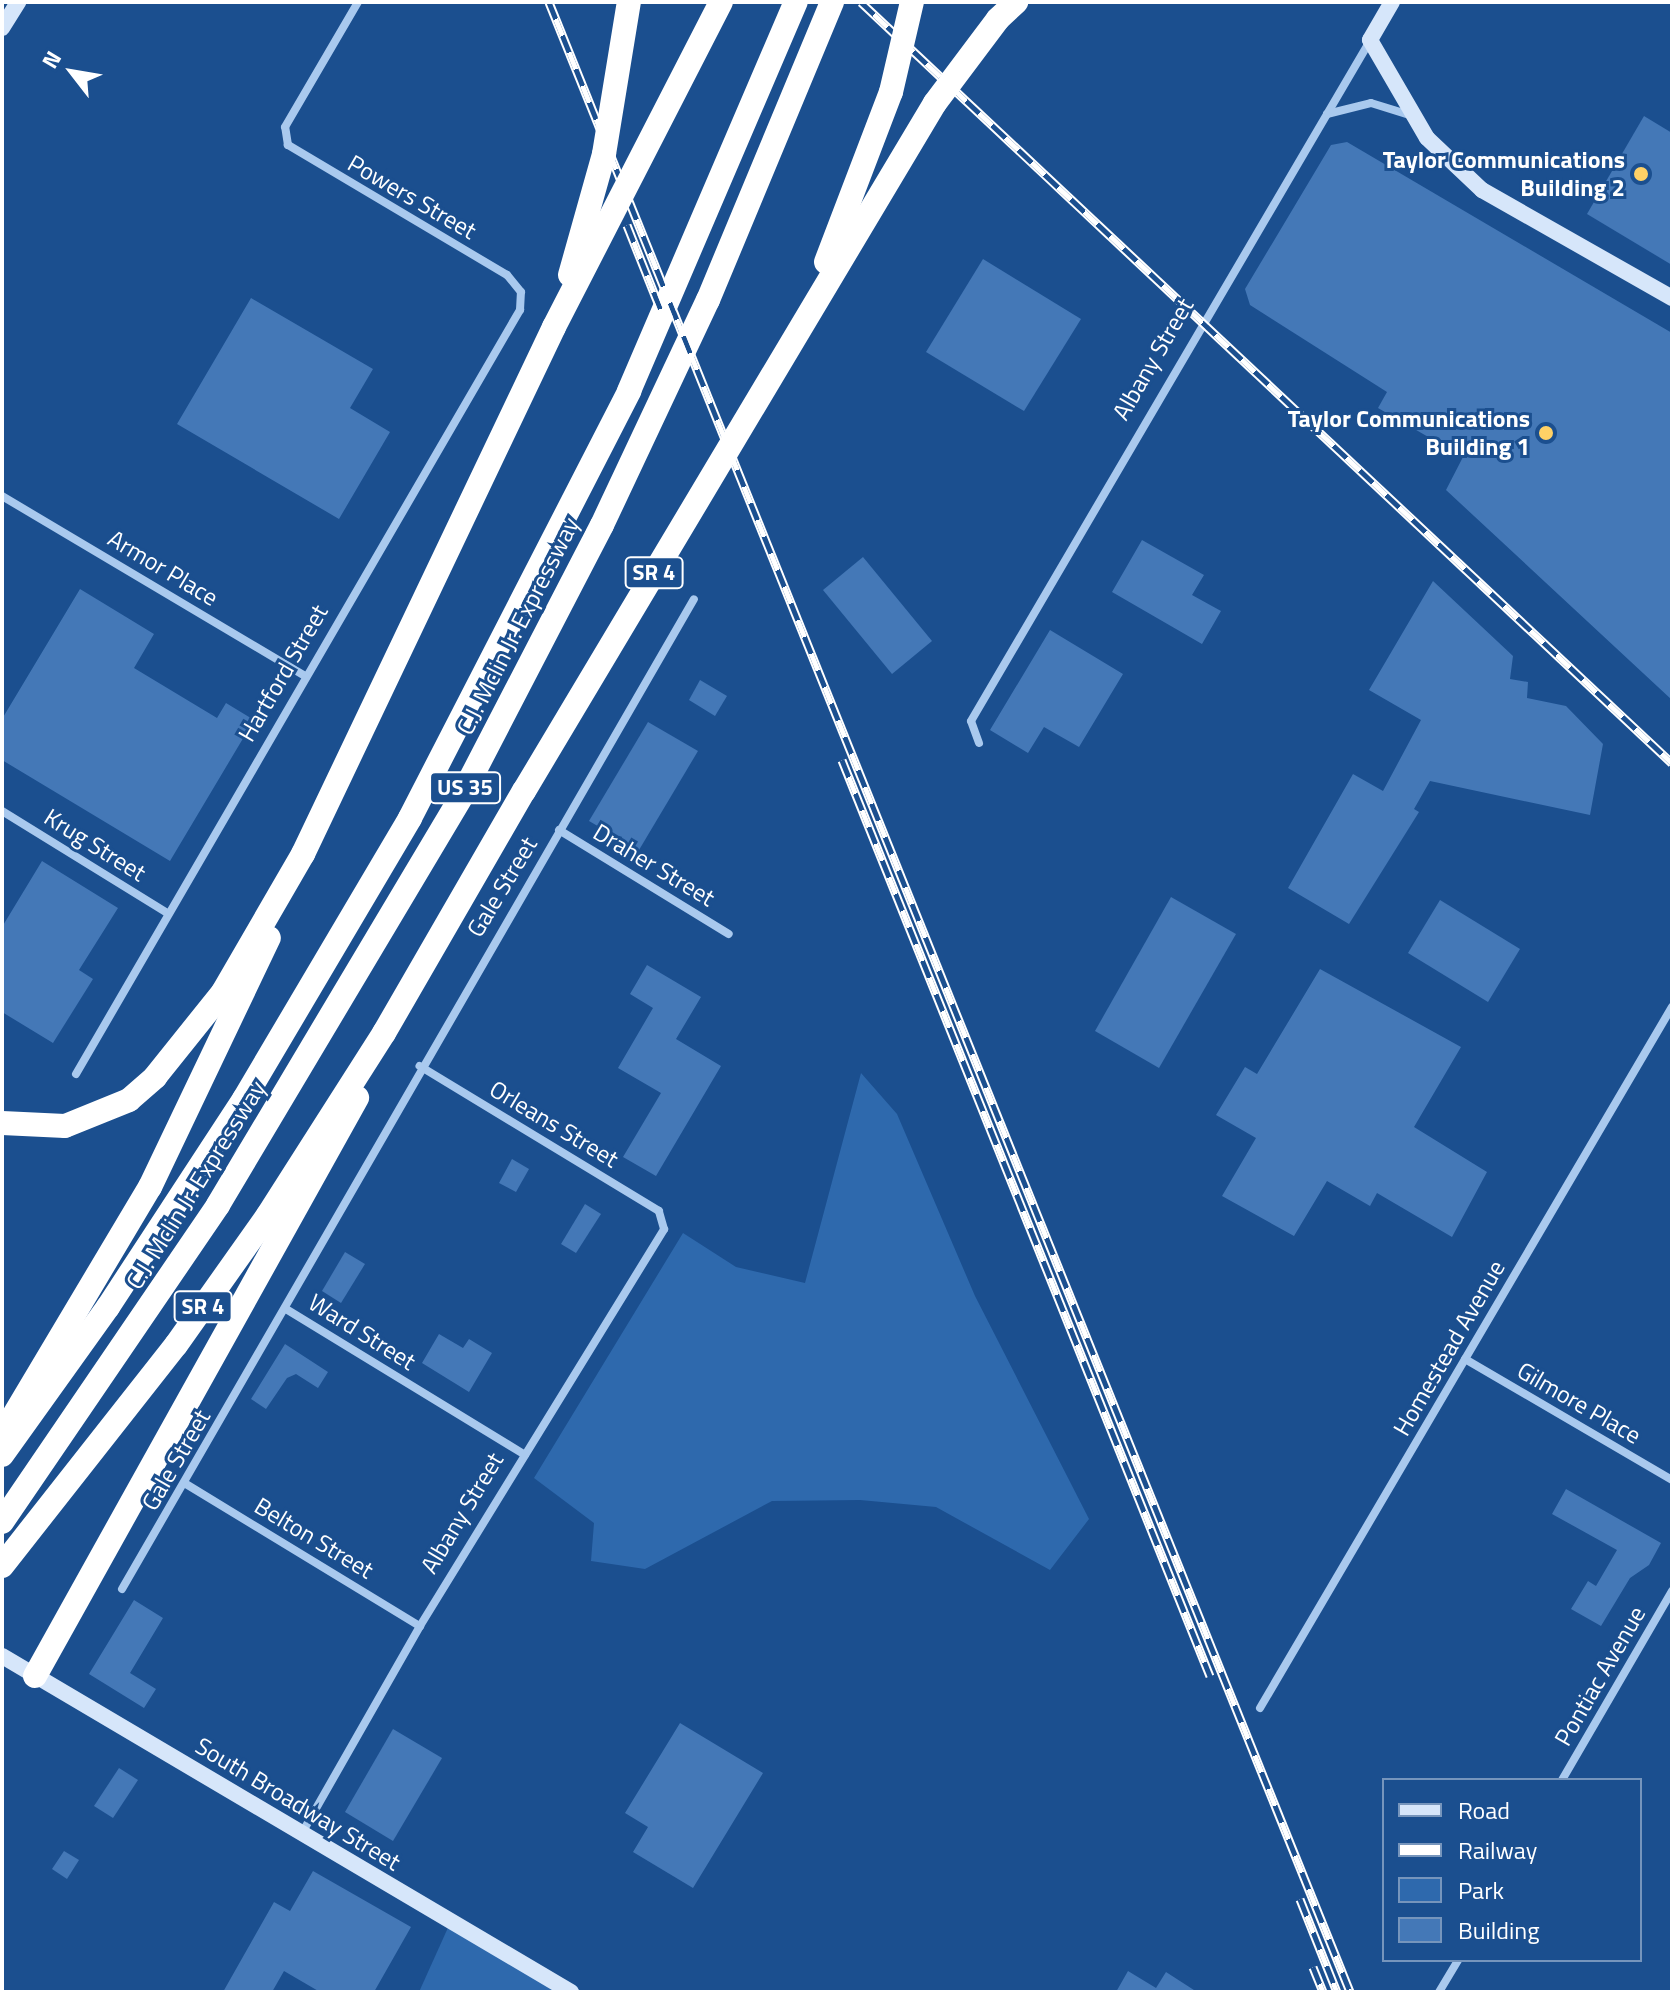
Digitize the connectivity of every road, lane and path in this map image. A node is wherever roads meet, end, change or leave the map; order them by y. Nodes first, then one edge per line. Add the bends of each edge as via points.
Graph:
1 (18, 2) edge
2 (358, 2) edge
3 (629, 2) edge
4 (721, 2) edge
5 (796, 2) edge
6 (832, 2) edge
7 (912, 2) edge
8 (1392, 2) edge
9 (1007, 10) edge
10 (2, 28) edge
11 (1370, 40) junction
12 (1410, 115) junction
13 (1322, 116) junction
14 (521, 292) joint
15 (1672, 298) edge
16 (554, 327) junction
17 (784, 355) junction
18 (2, 496) edge
19 (694, 599) dead end
20 (304, 675) junction
21 (979, 743) dead end
22 (2, 811) edge
23 (559, 830) junction
24 (303, 854) junction
25 (167, 913) junction
26 (729, 934) dead end
27 (1672, 1007) edge
28 (384, 1033) junction
29 (420, 1066) junction
30 (76, 1074) dead end
31 (2, 1123) edge
32 (345, 1196) joint
33 (664, 1219) joint
34 (286, 1309) junction
35 (1465, 1359) junction
36 (2, 1435) edge
37 (2, 1455) edge
38 (525, 1455) junction
39 (1672, 1480) edge
40 (186, 1484) junction
41 (2, 1522) edge
42 (2, 1566) edge
43 (122, 1589) dead end
44 (1672, 1591) edge
45 (420, 1626) junction
46 (2, 1656) edge
47 (35, 1676) junction
48 (1260, 1708) dead end
49 (1563, 1778) edge
50 (302, 1833) junction
51 (1457, 1962) edge
52 (571, 1992) edge
53 (1439, 1992) edge

1 - 10 street
2 - 14 street, Powers Street via 283,136 300,153 507,275
3 - 16 highway, bridge via 604,154
4 - 16 highway, bridge
5 - 37 highway, C.J. Mclin Jr. Expressway / US 35 via 629,391 410,818 244,1099 108,1307
6 - 41 highway, C.J. Mclin Jr. Expressway / US 35 via 708,300 602,525 462,795 218,1205
7 - 17 highway, SR 4, bridge via 871,152
8 - 11 street, Albany Street
9 - 17 highway, bridge via 935,103
11 - 12 street
11 - 13 street, Albany Street
12 - 13 street via 1352,103
12 - 15 street via 1482,190
13 - 21 street, Albany Street via 971,721
14 - 20 street, Hartford Street via 520,310
16 - 24 highway via 446,565
17 - 28 highway, SR 4, bridge
18 - 20 street, Armor Place
19 - 23 street, Gale Street
20 - 25 street, Hartford Street
22 - 25 street, Krug Street
23 - 26 street, Draher Street
23 - 29 street, Gale Street
24 - 31 highway via 223,992 155,1077 129,1100 87,1121 32,1127
24 - 36 highway via 244,997 150,1187
25 - 30 street, Hartford Street
27 - 35 street, Homestead Avenue
28 - 42 highway, SR 4 via 176,1345
28 - 47 highway via 339,1138
29 - 32 street, Gale Street
29 - 33 street, Orleans Street
32 - 34 street, Ward Street
33 - 38 street, Albany Street
34 - 38 street, Ward Street
34 - 40 street, Gale Street
35 - 39 street, Gilmore Place
35 - 48 street, Homestead Avenue
38 - 45 street, Albany Street
40 - 43 street, Gale Street
40 - 45 street, Belton Street
44 - 49 street, Pontiac Avenue
45 - 50 street, Albany Street
46 - 47 street, South Broadway Street
47 - 50 street, South Broadway Street
50 - 52 street, South Broadway Street
51 - 53 street

